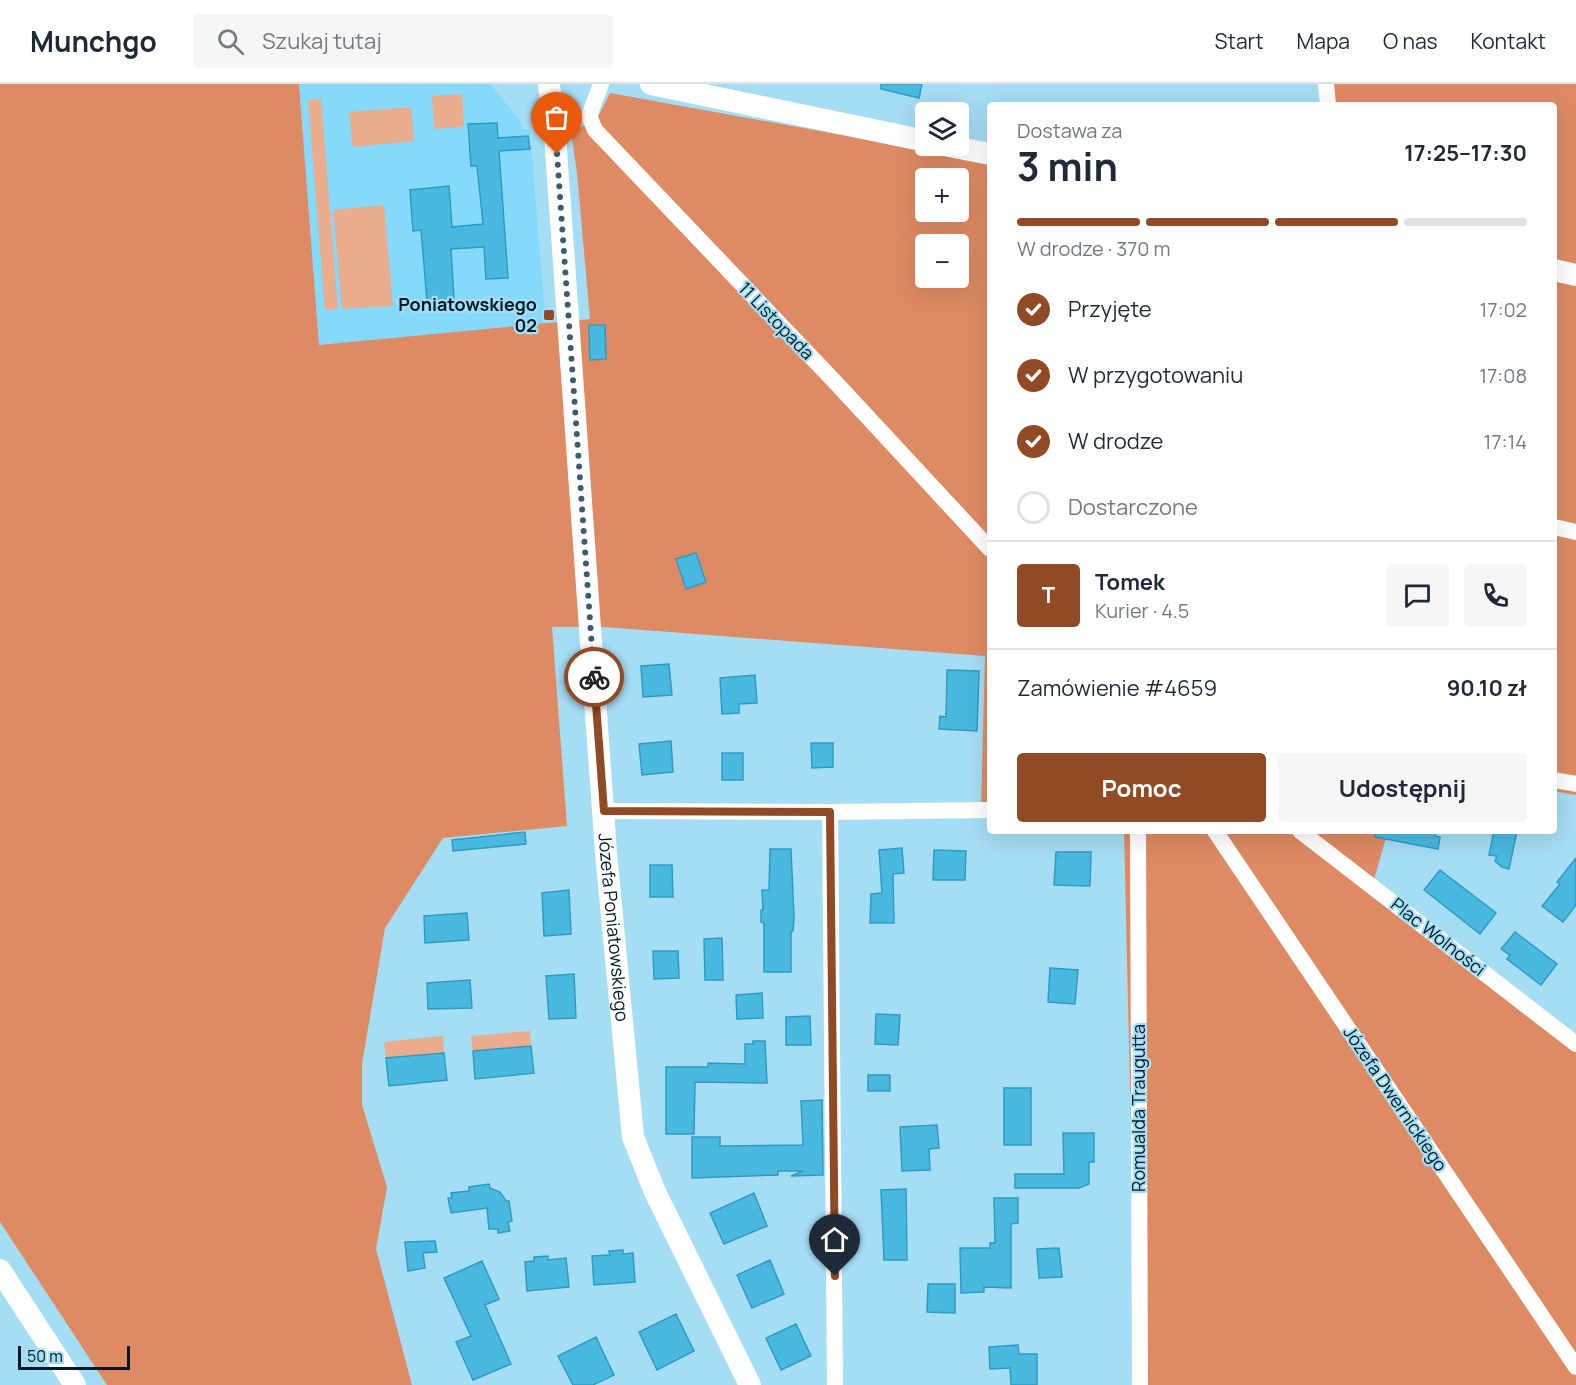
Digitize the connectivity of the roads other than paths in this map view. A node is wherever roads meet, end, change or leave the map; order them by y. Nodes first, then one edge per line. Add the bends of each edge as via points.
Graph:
1 (601, 84) edge
2 (651, 84) edge
3 (1326, 84) edge
4 (544, 85) edge
5 (1328, 102) edge
6 (915, 139) edge
7 (969, 150) edge
8 (987, 153) edge
9 (1557, 271) edge
10 (1576, 275) edge
11 (1557, 528) edge
12 (1576, 532) edge
13 (987, 546) edge
14 (1557, 781) edge
15 (1576, 784) edge
16 (987, 810) edge
17 (604, 811) junction
18 (830, 812) junction
19 (1138, 834) edge
20 (1217, 834) edge
21 (1304, 834) edge
22 (1576, 1044) edge
23 (0, 1270) edge
24 (1576, 1367) edge
25 (75, 1385) edge
26 (750, 1385) edge
27 (836, 1385) edge
28 (1140, 1385) edge

1 - 13 street, 11 Listopada via 589,116 595,130
2 - 6 street
3 - 5 street
4 - 17 street, Józefa Poniatowskiego via 554,108
7 - 8 street
9 - 10 street
11 - 12 street
14 - 15 street
16 - 18 street
17 - 18 street
17 - 26 street, Józefa Poniatowskiego via 633,1137 660,1202
18 - 27 street
19 - 28 street, Romualda Traugutta
20 - 24 street, Józefa Dwernickiego
21 - 22 street, Plac Wolności
23 - 25 street

